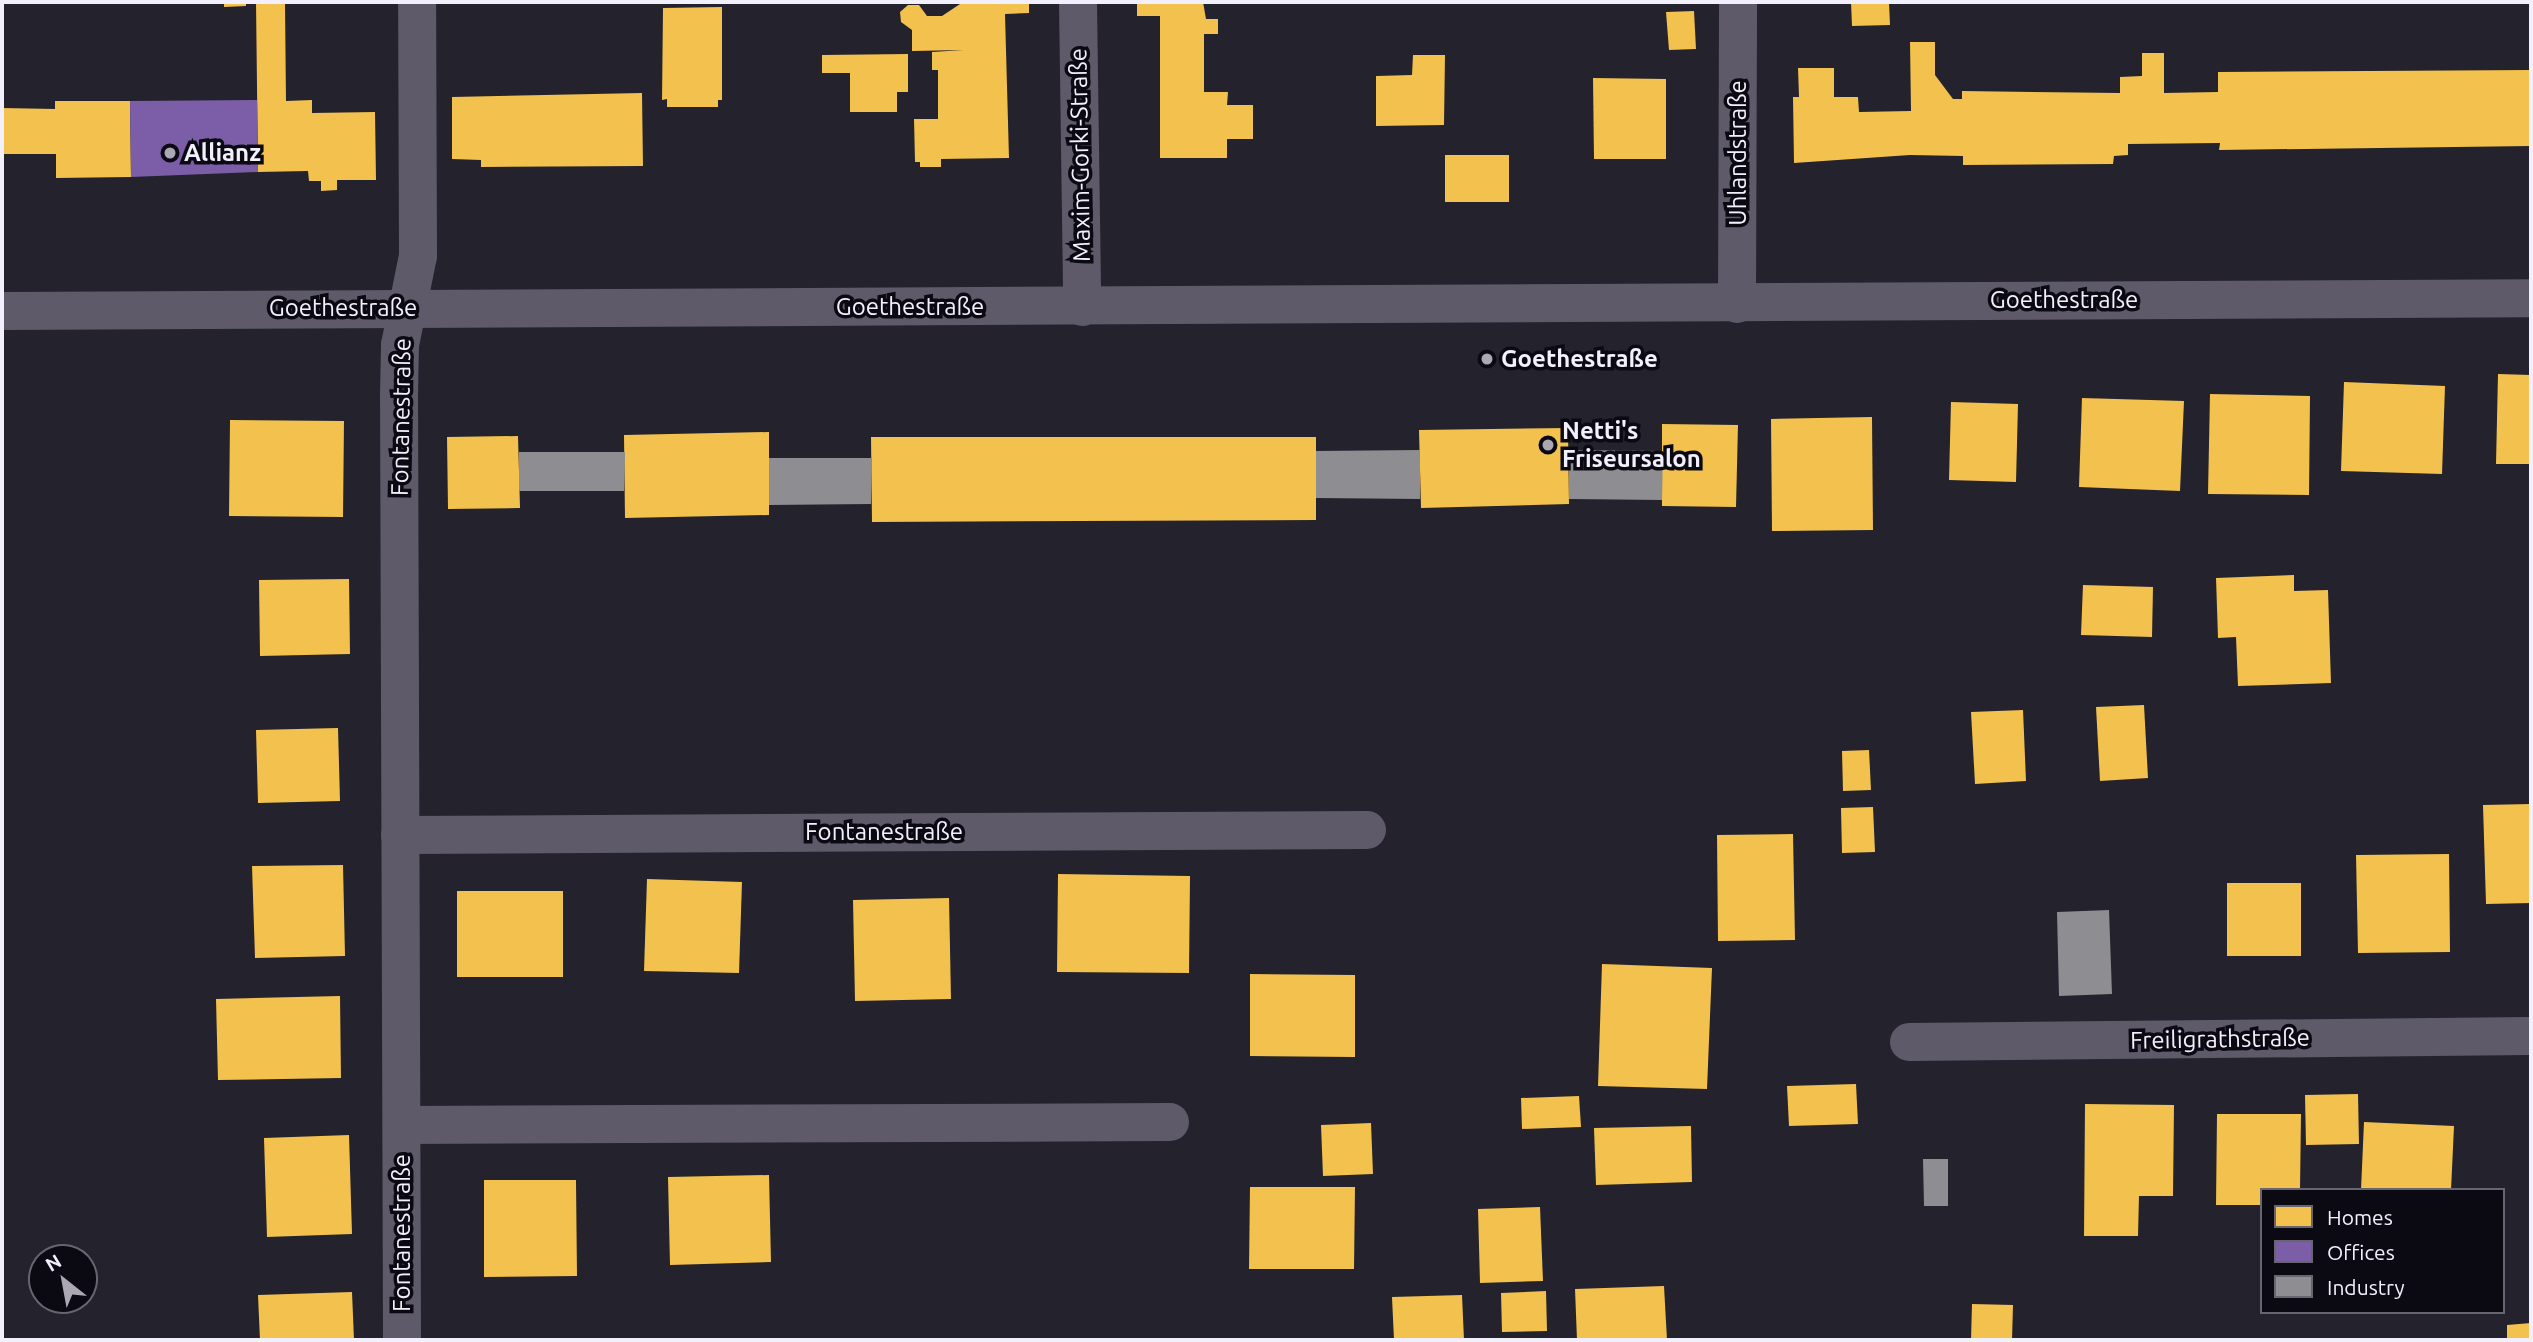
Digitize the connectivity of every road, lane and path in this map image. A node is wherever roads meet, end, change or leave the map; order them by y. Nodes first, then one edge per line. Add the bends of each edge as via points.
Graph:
1 (417, 2) edge
2 (1078, 2) edge
3 (1738, 2) edge
4 (2531, 298) edge
5 (1737, 304) junction
6 (1082, 307) junction
7 (406, 308) junction
8 (2, 311) edge
9 (1367, 830) dead end
10 (400, 835) junction
11 (2531, 1036) edge
12 (1909, 1042) dead end
13 (1170, 1122) dead end
14 (402, 1125) junction
15 (402, 1340) edge

1 - 7 street, Fontanestraße via 418,256
2 - 6 street, Maxim-Gorki-Straße
3 - 5 street, Uhlandstraße
4 - 5 street, Goethestraße
5 - 6 street, Goethestraße
6 - 7 street, Goethestraße
7 - 8 street, Goethestraße
7 - 10 street, Fontanestraße via 399,396
9 - 10 street, Fontanestraße
10 - 14 street, Fontanestraße
11 - 12 street, Freiligrathstraße
13 - 14 street, Fontanestraße
14 - 15 street, Fontanestraße

